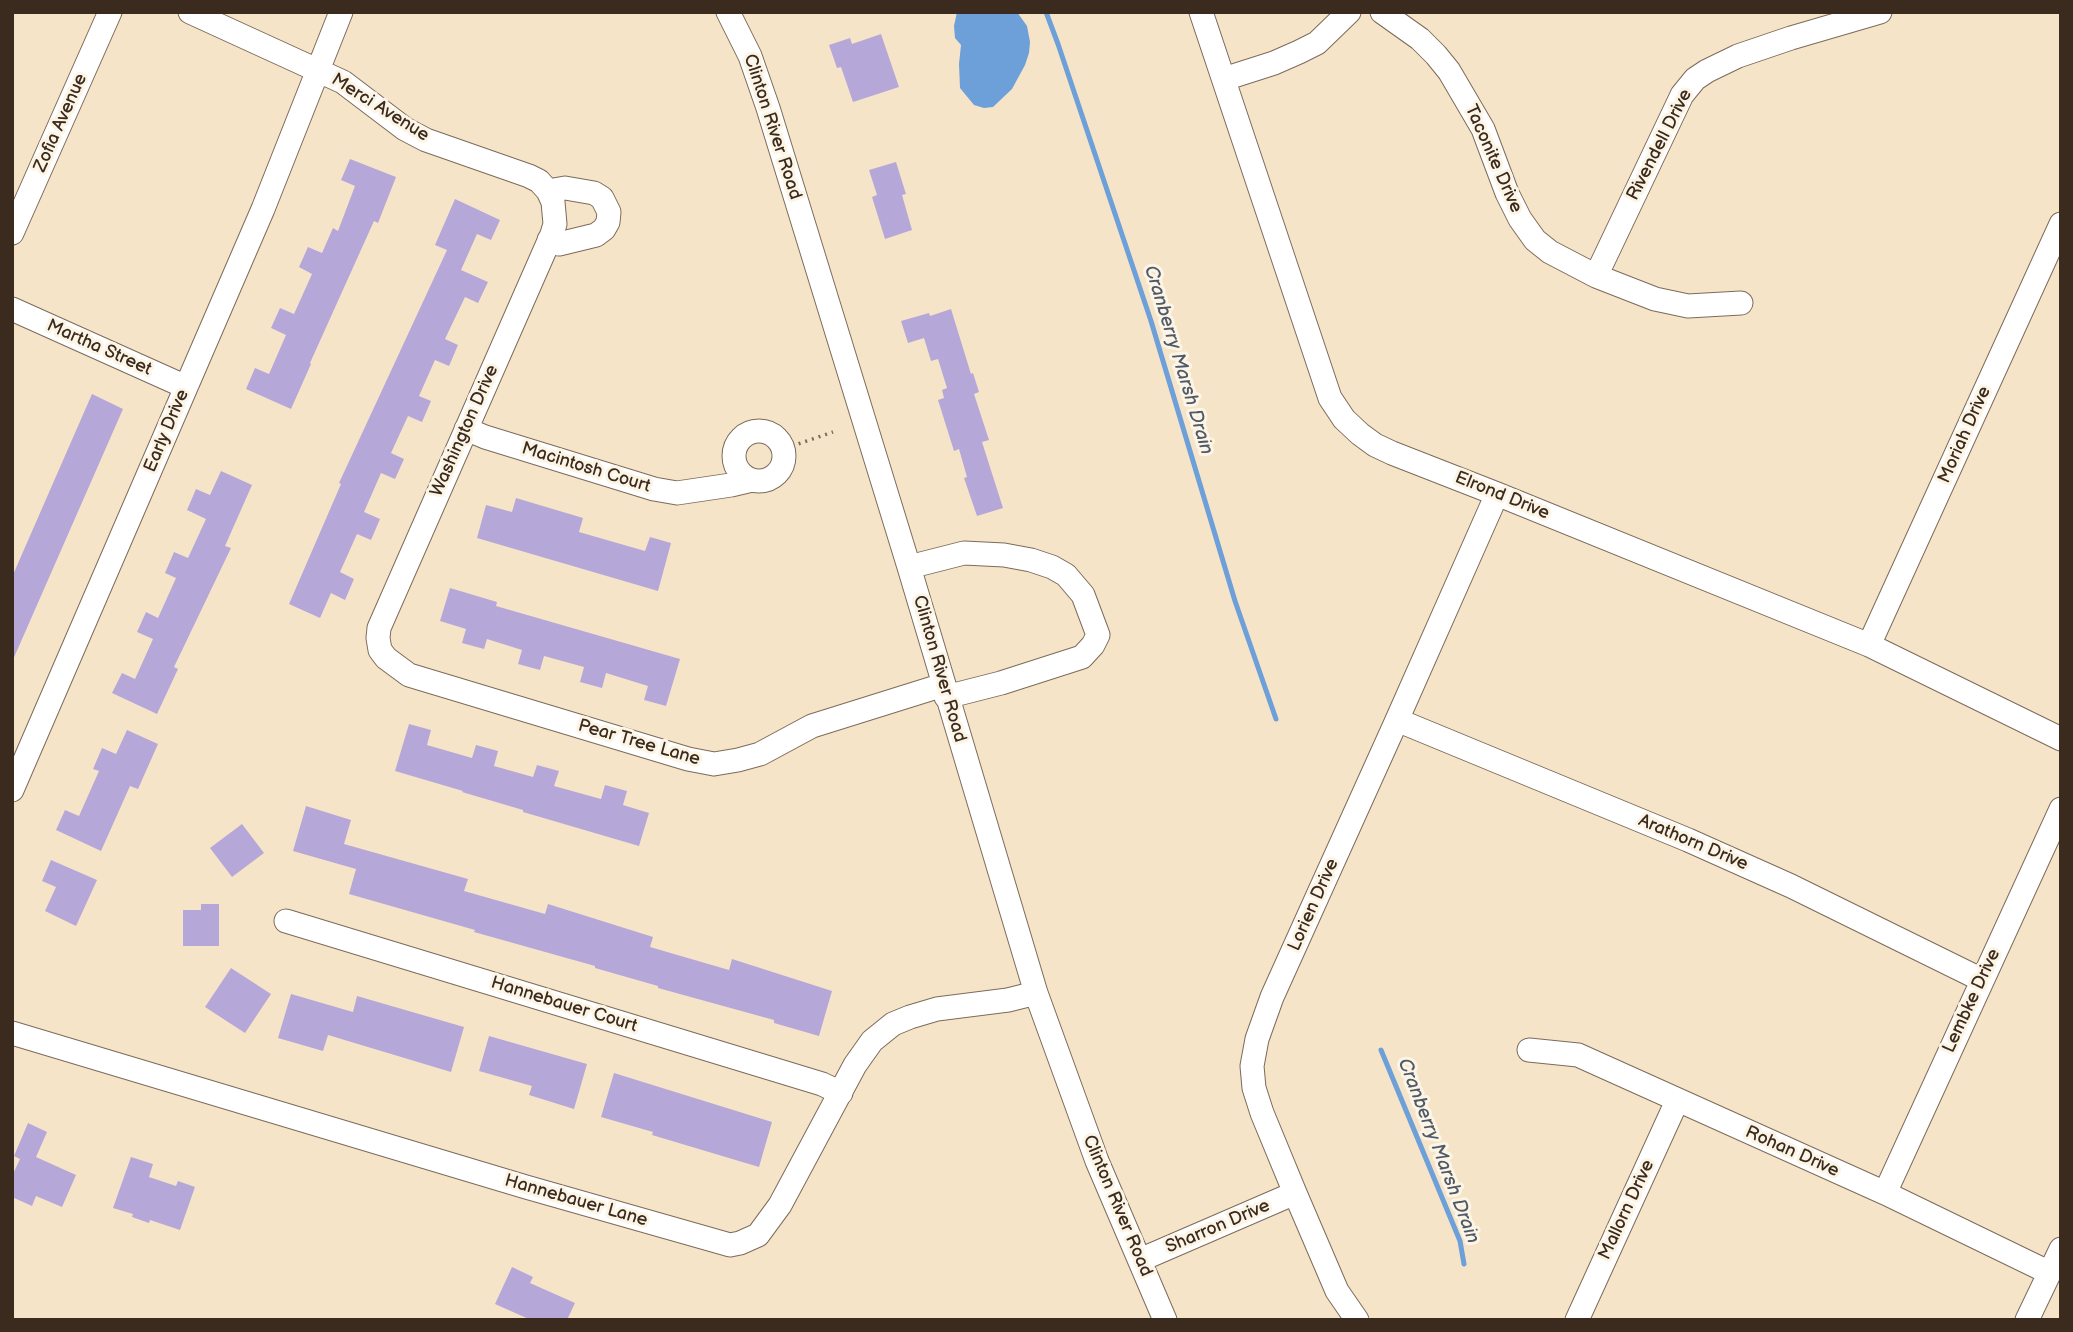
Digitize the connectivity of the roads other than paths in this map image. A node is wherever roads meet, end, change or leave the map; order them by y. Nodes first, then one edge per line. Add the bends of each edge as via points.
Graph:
1 (110, 12) edge
2 (190, 12) edge
3 (341, 12) edge
4 (728, 12) edge
5 (1201, 12) edge
6 (1349, 12) edge
7 (1382, 12) edge
8 (1880, 12) edge
9 (319, 70) junction
10 (1224, 79) junction
11 (552, 202) junction
12 (2061, 224) edge
13 (12, 233) edge
14 (550, 240) junction
15 (1595, 276) junction
16 (1741, 303) dead end
17 (12, 309) edge
18 (186, 387) junction
19 (466, 429) junction
20 (734, 457) junction
21 (752, 480) junction
22 (709, 489) junction
23 (1497, 494) junction
24 (909, 567) junction
25 (1869, 645) junction
26 (380, 650) joint
27 (945, 691) junction
28 (1397, 720) junction
29 (2061, 739) edge
30 (12, 790) edge
31 (2061, 809) edge
32 (286, 921) dead end
33 (1982, 980) junction
34 (1035, 993) junction
35 (12, 1033) edge
36 (1529, 1050) dead end
37 (841, 1093) junction
38 (1677, 1101) junction
39 (1296, 1194) junction
40 (1885, 1194) junction
41 (2061, 1249) edge
42 (1140, 1260) junction
43 (2050, 1273) junction
44 (1165, 1320) edge
45 (1357, 1320) edge
46 (1577, 1320) edge
47 (2027, 1320) edge

1 - 13 street, Zofia Avenue
2 - 9 street, Merci Avenue
3 - 9 street, Early Drive
4 - 24 street, Clinton River Road via 768,108
5 - 10 street, Elrond Drive
6 - 10 street via 1317,43
7 - 15 street, Taconite Drive via 1420,39 1449,71 1483,129 1507,193 1535,240
8 - 15 street, Rivendell Drive via 1738,56 1695,79 1682,95
9 - 11 street, Merci Avenue via 426,140 539,181
9 - 18 street, Early Drive
10 - 23 street, Elrond Drive via 1330,398 1344,419 1375,445
11 - 14 street, Washington Drive via 555,223
11 - 14 street via 565,188 584,190 602,198 609,212 608,222 596,235 559,244
12 - 25 street, Moriah Drive
14 - 19 street, Washington Drive
15 - 16 street, Taconite Drive via 1671,304
17 - 18 street, Martha Street
18 - 30 street, Early Drive
19 - 22 street, Macintosh Court via 654,489 677,493
19 - 26 street, Washington Drive via 379,628
20 - 21 street via 739,471
20 - 21 street, Macintosh Court via 738,442 750,433 766,432 779,442 781,467 769,479
20 - 22 street, Macintosh Court
21 - 22 street, Macintosh Court
23 - 25 street, Elrond Drive
23 - 28 street, Lorien Drive
24 - 27 street, Clinton River Road
24 - 27 street, Pear Tree Lane via 964,553 1004,555 1052,567 1083,595 1098,635 1083,657 1001,683
25 - 29 street, Elrond Drive
26 - 27 street, Pear Tree Lane via 410,675 714,764 760,754 812,726
27 - 34 street, Clinton River Road
28 - 33 street, Arathorn Drive via 1688,840
28 - 39 street, Lorien Drive via 1257,1040 1254,1088
31 - 33 street, Lembke Drive
32 - 37 street, Hannebauer Court
33 - 40 street, Lembke Drive
34 - 37 street, Hannebauer Lane via 937,1009 893,1024 872,1041
34 - 42 street, Clinton River Road via 1080,1117
35 - 37 street, Hannebauer Lane via 730,1245 758,1235 800,1171
36 - 38 street, Rohan Drive via 1578,1055
38 - 40 street, Rohan Drive
38 - 46 street, Mallorn Drive
39 - 42 street, Sharron Drive
39 - 45 street, Lorien Drive via 1337,1291
40 - 43 street, Rohan Drive
41 - 43 street
42 - 44 street, Clinton River Road
43 - 47 street

